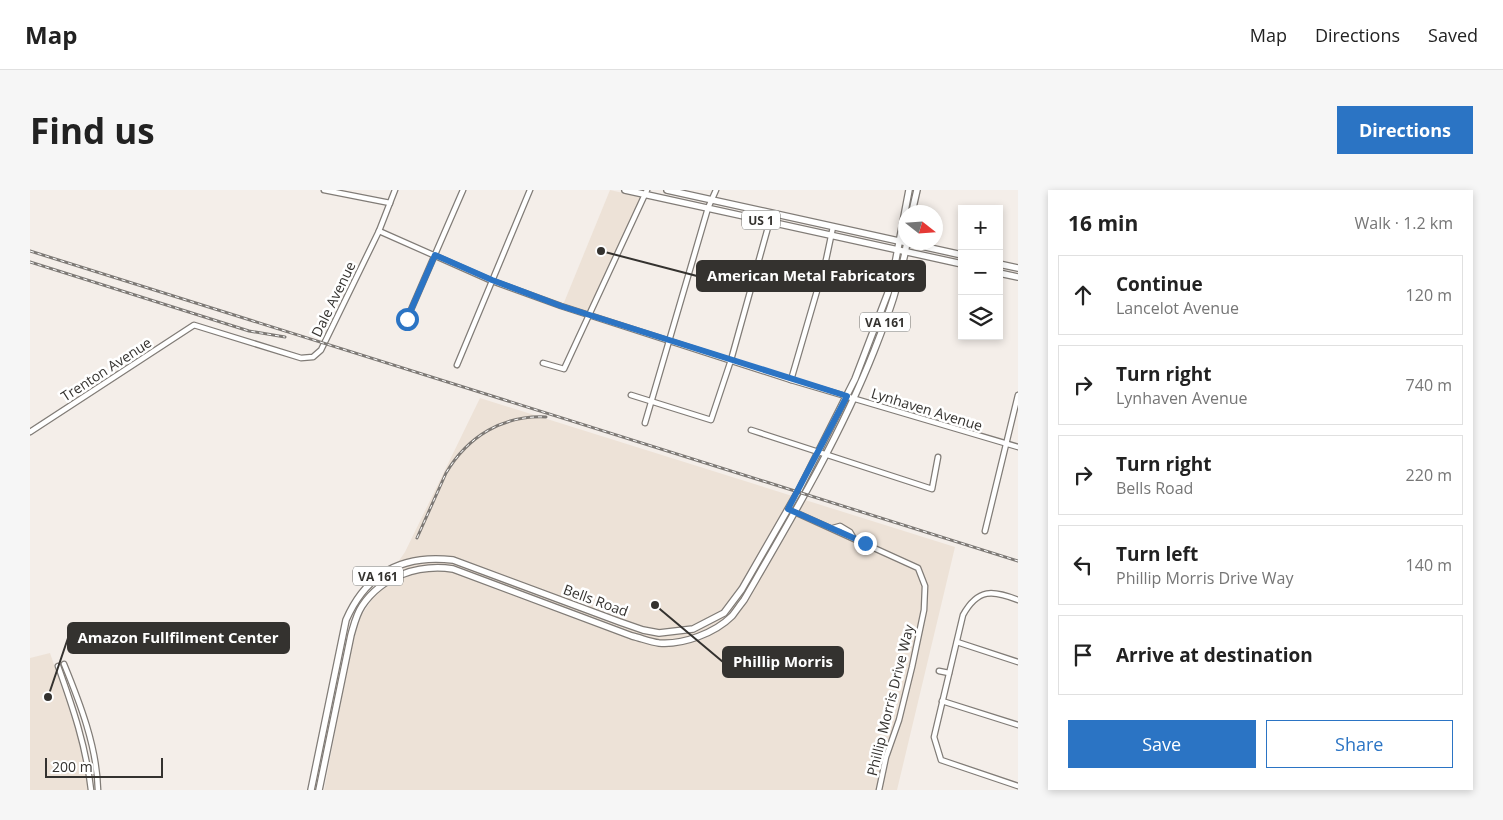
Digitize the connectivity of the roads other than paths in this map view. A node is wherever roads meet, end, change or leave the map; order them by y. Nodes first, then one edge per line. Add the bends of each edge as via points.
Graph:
1 (325, 190) edge
2 (395, 190) edge
3 (463, 190) edge
4 (530, 190) edge
5 (625, 190) edge
6 (667, 190) edge
7 (716, 190) edge
8 (909, 190) edge
9 (917, 190) edge
10 (646, 192) edge
11 (711, 200) junction
12 (390, 203) junction
13 (906, 205) edge
14 (914, 205) edge
15 (708, 208) junction
16 (772, 213) junction
17 (770, 222) junction
18 (833, 227) junction
19 (379, 231) junction
20 (831, 236) junction
21 (898, 241) edge
22 (898, 250) junction
23 (939, 250) edge
24 (905, 252) junction
25 (958, 254) edge
26 (435, 255) junction
27 (958, 263) edge
28 (1003, 265) edge
29 (1018, 268) edge
30 (1003, 274) edge
31 (1018, 277) edge
32 (492, 280) junction
33 (590, 315) junction
34 (407, 319) dead end
35 (194, 325) joint
36 (670, 340) junction
37 (731, 360) junction
38 (543, 363) dead end
39 (457, 365) dead end
40 (791, 380) junction
41 (631, 395) dead end
42 (1018, 395) edge
43 (847, 396) junction
44 (855, 398) junction
45 (651, 402) junction
46 (645, 423) dead end
47 (751, 430) dead end
48 (30, 432) edge
49 (1005, 444) junction
50 (1018, 447) edge
51 (818, 452) junction
52 (826, 455) junction
53 (938, 457) dead end
54 (788, 509) junction
55 (795, 512) junction
56 (985, 531) dead end
57 (757, 570) junction
58 (488, 573) junction
59 (486, 581) junction
60 (1018, 600) edge
61 (594, 612) junction
62 (590, 620) junction
63 (957, 644) junction
64 (1018, 662) edge
65 (64, 664) dead end
66 (58, 666) dead end
67 (335, 671) junction
68 (939, 671) dead end
69 (343, 672) junction
70 (949, 673) junction
71 (942, 701) junction
72 (1018, 724) edge
73 (97, 778) junction
74 (90, 779) junction
75 (1018, 786) edge
76 (311, 789) edge
77 (319, 789) edge
78 (91, 790) edge
79 (98, 790) edge
80 (879, 790) edge

1 - 12 street
2 - 12 street, Dale Avenue
3 - 26 street
4 - 32 street
5 - 10 main road, US 1
6 - 11 main road, US 1
7 - 11 street
8 - 13 main road, Bells Road / VA 161
9 - 14 main road
10 - 15 main road, US 1
10 - 33 street
11 - 15 street
11 - 16 main road, US 1
12 - 19 street, Dale Avenue
15 - 17 main road, US 1
15 - 36 street
16 - 17 street
16 - 18 main road, US 1
17 - 20 main road, US 1
17 - 37 street
18 - 20 street
18 - 21 main road, US 1
19 - 26 street, Lynhaven Avenue
19 - 35 street, Dale Avenue via 321,350 313,357 301,358
20 - 22 main road, US 1
20 - 40 street
22 - 24 main road, US 1
22 - 43 main road, Bells Road / VA 161 via 886,298
23 - 25 main road, US 1
24 - 27 main road, US 1
24 - 44 main road, Bells Road / VA 161 via 896,293
26 - 32 street, Lynhaven Avenue
26 - 34 street
28 - 29 main road
30 - 31 main road
32 - 33 street, Lynhaven Avenue
32 - 39 street
33 - 36 street, Lynhaven Avenue
33 - 38 street via 564,369
35 - 48 street, Trenton Avenue
36 - 37 street, Lynhaven Avenue
36 - 45 street
37 - 40 street, Lynhaven Avenue
37 - 45 street via 711,420
40 - 43 street, Lynhaven Avenue
41 - 45 street
42 - 49 street
43 - 44 street, Lynhaven Avenue
43 - 51 main road, Bells Road / VA 161
44 - 49 street, Lynhaven Avenue
44 - 52 main road, Bells Road / VA 161
45 - 46 street
47 - 51 street
49 - 50 street, Lynhaven Avenue
49 - 56 street
51 - 52 street
51 - 54 main road, Bells Road / VA 161
52 - 53 street via 932,489
52 - 55 main road, Bells Road / VA 161
54 - 55 street, Phillip Morris Drive Way
54 - 57 main road, Bells Road / VA 161
55 - 57 main road, Bells Road / VA 161
55 - 80 street, Phillip Morris Drive Way via 833,528 840,526 854,538 918,568 925,586 917,648
57 - 61 main road, Bells Road / VA 161 via 724,613 693,629 659,633
57 - 62 main road, Bells Road / VA 161 via 744,600 732,616 720,625 678,642 659,643
58 - 59 main road
58 - 61 main road, Bells Road / VA 161
58 - 67 main road, Bells Road / VA 161 via 439,558 412,562 379,575 353,604 346,620
59 - 62 main road, Bells Road / VA 161
59 - 69 main road, Bells Road / VA 161 via 453,568 437,567 411,571 394,578 368,598 357,616
60 - 63 street via 992,593 984,593 974,600 963,614
61 - 62 main road
63 - 64 street
63 - 70 street
65 - 73 street via 89,733
66 - 74 street via 82,736
67 - 69 main road
67 - 76 main road, Bells Road / VA 161
68 - 70 street
69 - 77 main road, Bells Road / VA 161
70 - 71 street
71 - 72 street
71 - 75 street via 934,737 942,760
73 - 74 street
73 - 79 street
74 - 78 street
76 - 77 main road

